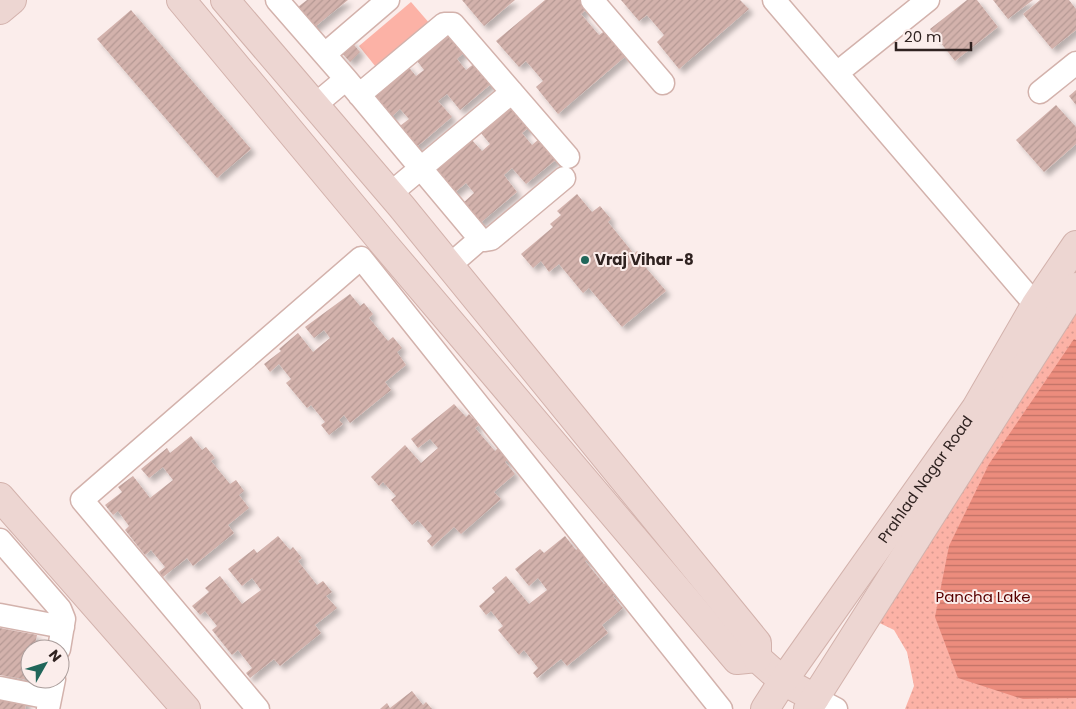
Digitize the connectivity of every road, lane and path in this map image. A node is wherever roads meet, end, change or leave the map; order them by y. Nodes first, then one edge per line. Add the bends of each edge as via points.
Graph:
1 (12, 0) edge
2 (181, 0) edge
3 (225, 0) edge
4 (277, 0) edge
5 (388, 0) edge
6 (592, 0) edge
7 (774, 0) edge
8 (928, 0) edge
9 (0, 10) edge
10 (325, 54) junction
11 (1076, 63) edge
12 (837, 73) junction
13 (663, 83) dead end
14 (353, 87) junction
15 (512, 92) junction
16 (1040, 92) dead end
17 (315, 106) junction
18 (420, 168) junction
19 (370, 170) junction
20 (341, 192) junction
21 (390, 194) junction
22 (480, 239) junction
23 (1076, 245) edge
24 (450, 265) junction
25 (1076, 287) edge
26 (1044, 314) junction
27 (0, 497) edge
28 (0, 540) edge
29 (0, 615) edge
30 (63, 627) junction
31 (61, 639) edge
32 (757, 658) junction
33 (783, 681) junction
34 (0, 688) edge
35 (50, 695) edge
36 (820, 705) edge
37 (186, 709) edge
38 (258, 709) edge
39 (721, 709) edge
40 (765, 709) edge

1 - 9 street
2 - 20 street
3 - 17 street
4 - 10 street
5 - 10 street
6 - 13 street
7 - 12 street
8 - 12 street
10 - 14 street
11 - 16 street
12 - 26 street
14 - 15 street via 449,23 457,27
14 - 17 street
14 - 18 street
15 - 18 street
15 - 22 street via 566,167 491,239
17 - 19 street
18 - 21 street
18 - 22 street
19 - 20 street
19 - 21 street
20 - 32 street via 737,660
21 - 24 street
22 - 24 street
23 - 26 street, Prahlad Nagar Road
24 - 32 street via 757,643
25 - 26 street
26 - 33 street, Prahlad Nagar Road
26 - 36 street
27 - 37 street
28 - 30 street via 60,609
29 - 30 street
30 - 31 street
32 - 33 street
33 - 36 street
33 - 40 street, Prahlad Nagar Road
34 - 35 street
38 - 39 street via 82,500 361,258

